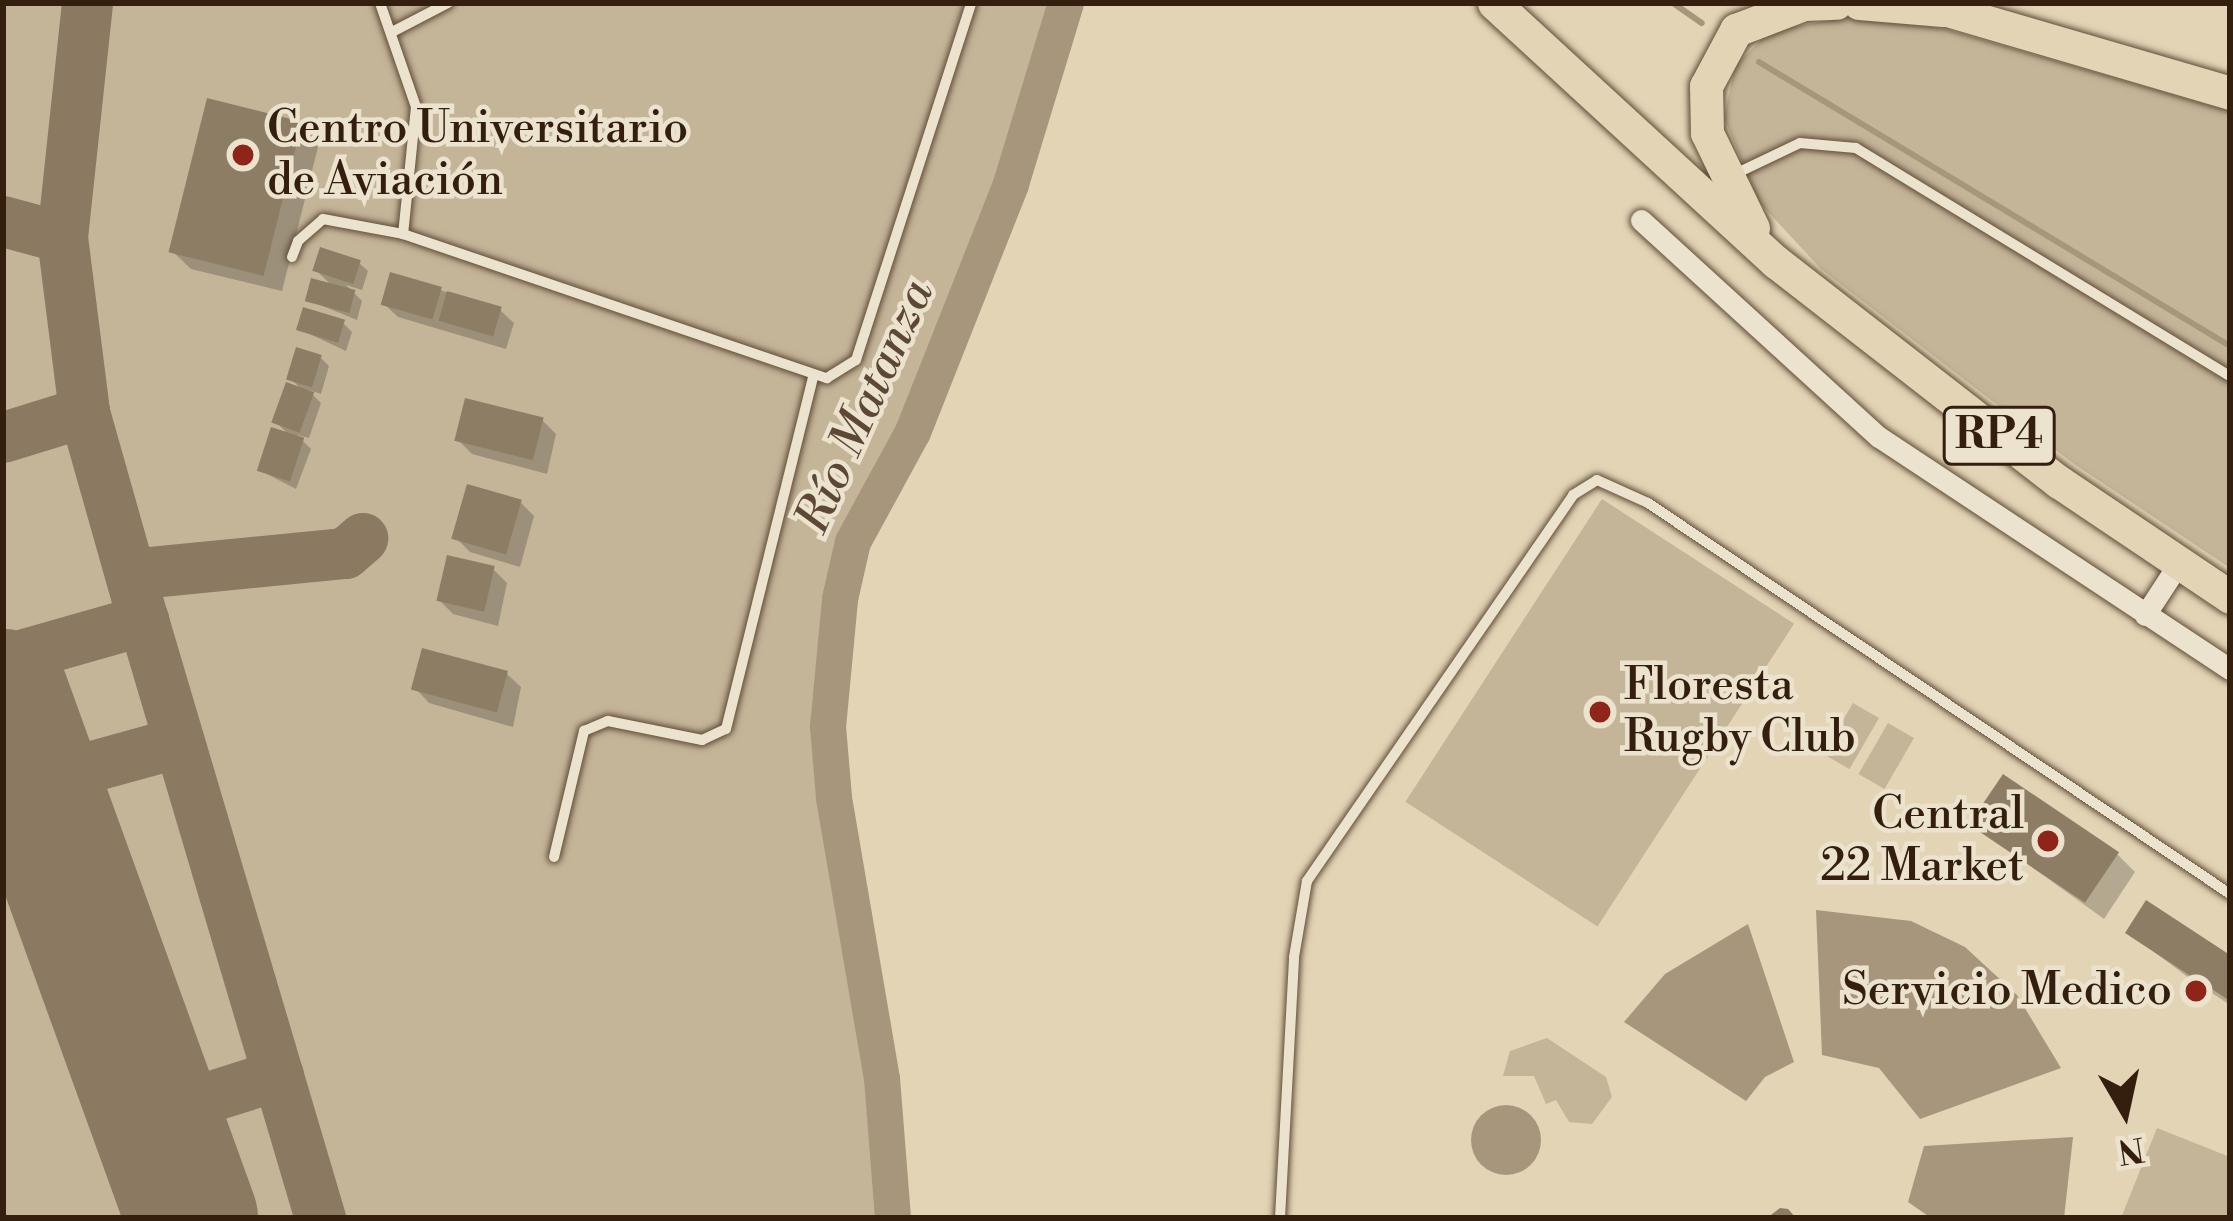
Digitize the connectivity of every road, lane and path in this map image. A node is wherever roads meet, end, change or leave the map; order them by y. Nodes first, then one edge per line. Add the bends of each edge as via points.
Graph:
1 (380, 3) edge
2 (448, 3) edge
3 (970, 3) edge
4 (1494, 3) edge
5 (1835, 3) edge
6 (1859, 3) edge
7 (1934, 7) edge
8 (394, 31) junction
9 (2230, 93) edge
10 (1725, 180) junction
11 (1641, 220) dead end
12 (403, 234) junction
13 (292, 257) dead end
14 (1776, 262) junction
15 (2230, 376) edge
16 (813, 377) junction
17 (2179, 563) junction
18 (2230, 597) edge
19 (2145, 615) junction
20 (2230, 670) edge
21 (554, 856) dead end
22 (2230, 894) edge
23 (1280, 1218) edge

1 - 8 lane
2 - 8 lane
3 - 16 lane via 856,360 840,375
4 - 14 main road, RP4
5 - 10 main road via 1762,16 1736,30 1719,54 1705,108
6 - 7 main road
7 - 9 main road
8 - 12 lane via 416,107
10 - 14 main road
10 - 15 lane via 1801,143 1856,148
11 - 19 street via 1879,436
12 - 13 lane via 323,219
12 - 16 lane
14 - 17 main road, RP4 via 2059,482
16 - 21 lane via 726,729 702,740 608,721 584,731
17 - 18 main road, RP4
17 - 19 street
19 - 20 street
22 - 23 lane via 1648,503 1610,482 1585,484 1307,881 1294,957

